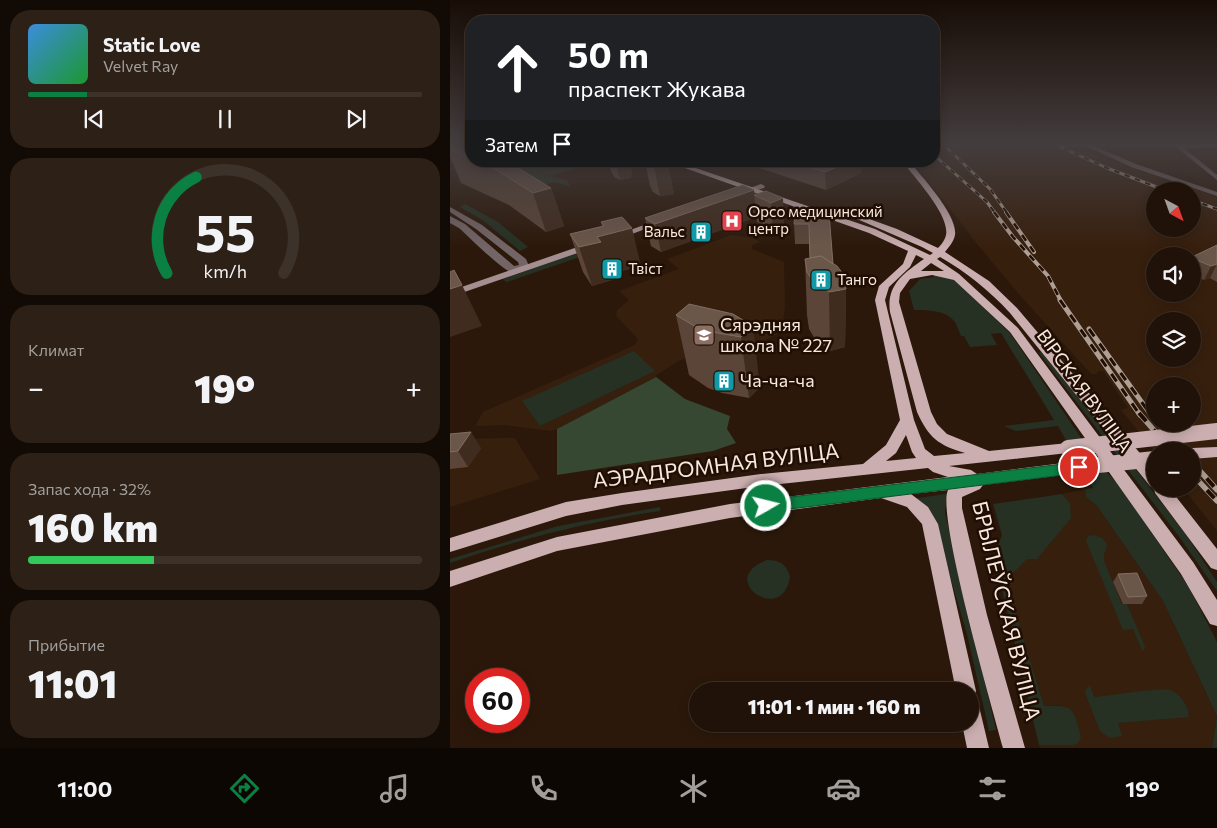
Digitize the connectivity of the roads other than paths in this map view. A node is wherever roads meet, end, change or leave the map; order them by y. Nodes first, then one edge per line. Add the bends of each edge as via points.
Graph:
1 (720, 179) edge
2 (727, 179) edge
3 (918, 179) edge
4 (1170, 179) edge
5 (1197, 179) dead end
6 (1216, 179) edge
7 (1180, 182) joint
8 (744, 187) junction
9 (1201, 188) edge
10 (760, 190) junction
11 (1207, 190) junction
12 (1217, 194) edge
13 (450, 210) edge
14 (670, 215) edge
15 (450, 219) edge
16 (913, 250) junction
17 (934, 256) junction
18 (522, 265) junction
19 (508, 266) junction
20 (961, 280) junction
21 (899, 284) junction
22 (450, 286) edge
23 (450, 294) edge
24 (907, 420) junction
25 (1217, 431) edge
26 (1217, 452) edge
27 (1201, 453) edge
28 (992, 455) junction
29 (1146, 460) edge
30 (929, 462) junction
31 (867, 469) junction
32 (1146, 471) edge
33 (994, 478) junction
34 (872, 493) junction
35 (1167, 497) edge
36 (450, 545) edge
37 (1217, 562) edge
38 (450, 579) edge
39 (1217, 617) edge
40 (964, 682) edge
41 (975, 732) edge
42 (978, 748) edge
43 (1014, 748) edge

1 - 8 main road
2 - 8 main road
3 - 17 main road via 951,226 949,241
4 - 7 street
5 - 7 street
6 - 11 street
8 - 8 main road via 729,194
8 - 10 main road
9 - 11 street
10 - 16 main road
10 - 17 main road via 885,227
11 - 12 street
13 - 18 street via 480,226
14 - 18 main road
15 - 19 street
16 - 17 main road
16 - 24 main road via 907,265 884,286 880,300
17 - 20 main road, ВІРСКАЯ ВУЛІЦА
17 - 21 main road
17 - 32 main road, ВІРСКАЯ ВУЛІЦА via 971,272 997,293
18 - 19 street via 512,269
18 - 23 main road
19 - 22 main road
20 - 21 main road via 941,273 924,272
20 - 39 main road, ВІРСКАЯ ВУЛІЦА via 1014,330 1187,568
21 - 28 main road via 894,296 895,312 931,428 954,444
24 - 30 main road via 919,452
24 - 31 main road via 891,449
25 - 28 main road, АЭРАДРОМНАЯ ВУЛІЦА, bridge
26 - 27 main road
28 - 30 main road, АЭРАДРОМНАЯ ВУЛІЦА
29 - 33 main road, bridge
30 - 31 main road, АЭРАДРОМНАЯ ВУЛІЦА
30 - 33 main road, БРЫЛЕЎСКАЯ ВУЛІЦА via 963,476
31 - 36 main road, АЭРАДРОМНАЯ ВУЛІЦА via 761,480 575,507
33 - 34 main road
33 - 43 main road, БРЫЛЕЎСКАЯ ВУЛІЦА via 954,494 952,501 966,570
34 - 38 main road via 730,511 629,529 557,544
34 - 40 main road via 912,501 926,514
35 - 37 main road
41 - 42 main road

